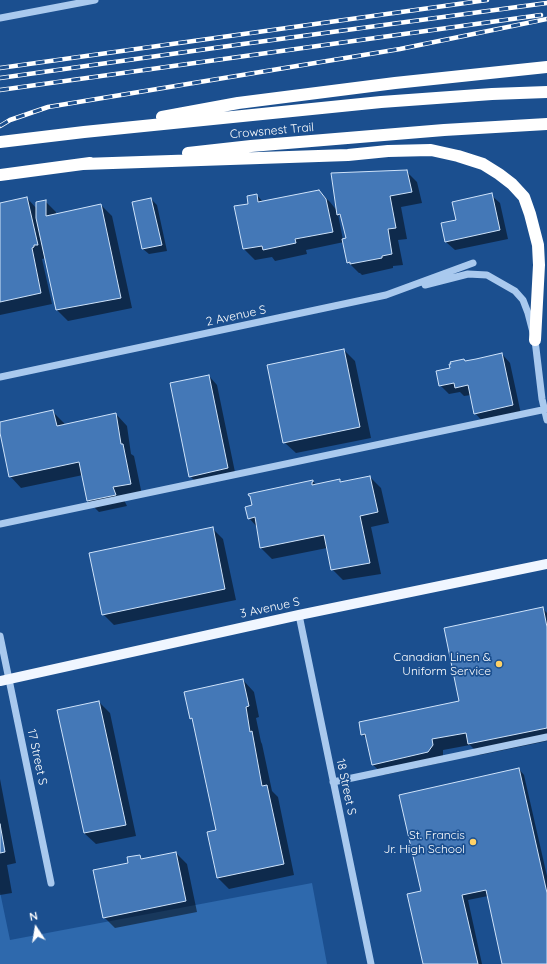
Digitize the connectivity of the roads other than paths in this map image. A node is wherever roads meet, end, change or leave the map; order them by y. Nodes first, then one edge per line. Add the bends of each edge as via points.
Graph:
1 (95, 0) edge
2 (0, 17) edge
3 (547, 67) edge
4 (547, 88) edge
5 (547, 92) edge
6 (492, 94) junction
7 (547, 124) edge
8 (84, 132) junction
9 (0, 142) edge
10 (83, 164) junction
11 (0, 175) edge
12 (473, 263) dead end
13 (386, 295) junction
14 (535, 340) junction
15 (0, 377) edge
16 (546, 410) edge
17 (547, 420) edge
18 (0, 524) edge
19 (547, 564) edge
20 (298, 615) junction
21 (0, 636) edge
22 (5, 680) edge
23 (547, 737) edge
24 (333, 782) junction
25 (51, 883) dead end
26 (371, 964) edge

1 - 2 street
3 - 8 highway via 238,103
4 - 6 highway
5 - 6 highway, Crowsnest Trail
6 - 8 highway, Crowsnest Trail via 381,102
7 - 10 highway, Crowsnest Trail via 413,132
8 - 9 highway, Crowsnest Trail
10 - 11 highway, Crowsnest Trail
10 - 14 highway via 431,150 483,164 512,184 524,198 530,214 538,245 539,265
12 - 13 street, 2 Avenue S
13 - 14 street via 468,274 487,275 515,291 523,300
13 - 15 street, 2 Avenue S
14 - 16 street via 542,399
16 - 17 street
16 - 18 street
19 - 20 main road, 3 Avenue S
20 - 22 main road, 3 Avenue S
20 - 24 street, 18 Street S
21 - 22 street, 17 Street S
22 - 25 street, 17 Street S
23 - 24 street
24 - 26 street, 18 Street S

